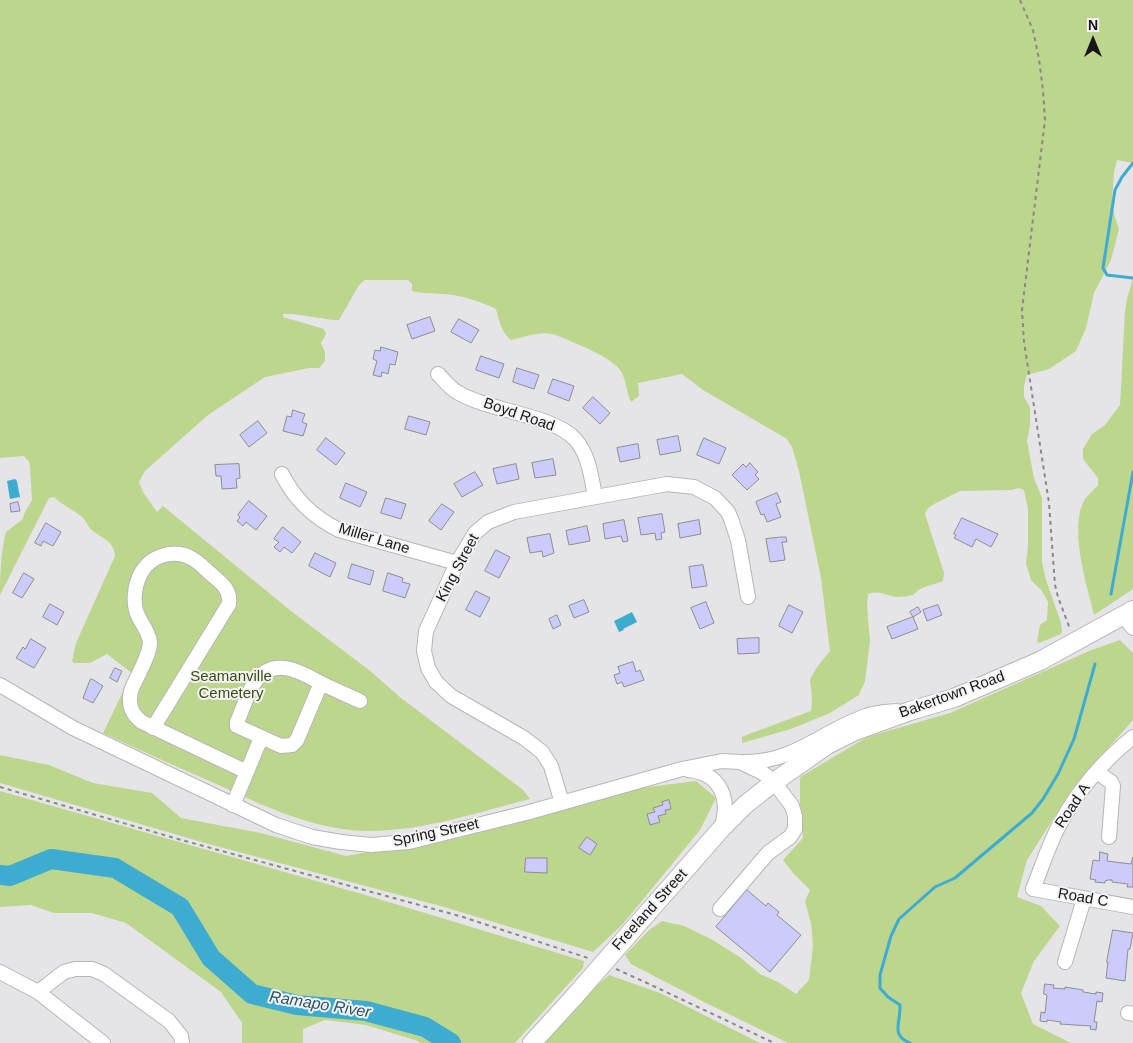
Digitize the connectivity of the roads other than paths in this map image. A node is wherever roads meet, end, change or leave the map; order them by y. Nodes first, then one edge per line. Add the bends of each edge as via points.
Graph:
1 (438, 374) dead end
2 (282, 474) dead end
3 (595, 496) junction
4 (457, 563) junction
5 (748, 597) dead end
6 (1130, 618) edge
7 (321, 683) junction
8 (0, 685) edge
9 (360, 701) dead end
10 (910, 711) junction
11 (153, 728) junction
12 (1133, 737) edge
13 (261, 738) junction
14 (740, 762) junction
15 (682, 769) junction
16 (247, 772) junction
17 (1097, 772) junction
18 (774, 782) junction
19 (562, 803) junction
20 (233, 805) junction
21 (721, 829) junction
22 (1109, 837) dead end
23 (1033, 889) joint
24 (1084, 898) junction
25 (1133, 907) edge
26 (720, 909) dead end
27 (1065, 962) dead end
28 (0, 972) edge
29 (38, 992) junction
30 (103, 1043) edge
31 (182, 1043) edge
32 (532, 1043) edge

1 - 3 street, Boyd Road via 456,392 561,429 574,438 589,464
2 - 4 street, Miller Lane via 293,493 328,525
3 - 4 street, King Street via 495,518 475,533
3 - 5 street, King Street via 666,484 694,487 706,492 728,512 736,529
4 - 19 street, King Street via 426,631 424,651 428,668 436,682 451,696 542,752 551,766
6 - 10 main road, Bakertown Road via 954,698
7 - 9 street
7 - 13 street via 295,743 281,746
7 - 13 street via 288,667 275,668 258,678 237,724
8 - 20 street, Spring Street via 73,728
10 - 14 street via 868,715 793,753 766,761
10 - 18 main road, Bakertown Road via 840,738
11 - 11 street via 137,719 129,698 150,644 136,610 135,594 140,574 147,564 160,556 178,554 193,558 225,586 230,594 229,604
11 - 16 street
12 - 17 street, Road A
13 - 16 street
14 - 15 street, Spring Street via 722,761
14 - 18 street, Spring Street
15 - 19 street, Spring Street
15 - 21 street via 706,773 718,785 724,801
16 - 20 street
17 - 22 street via 1113,786
17 - 23 street, Road A via 1060,822
18 - 21 main road, Freeland Street
18 - 26 street, Spring Street via 792,806 796,822 794,833 768,853
19 - 20 street, Spring Street via 409,842 371,845 312,837
21 - 32 main road, Freeland Street, bridge
23 - 24 street, Road C
24 - 25 street, Road C
24 - 27 street
28 - 29 street
29 - 30 street
29 - 31 street via 64,972 92,969 104,974 169,1021 181,1036

